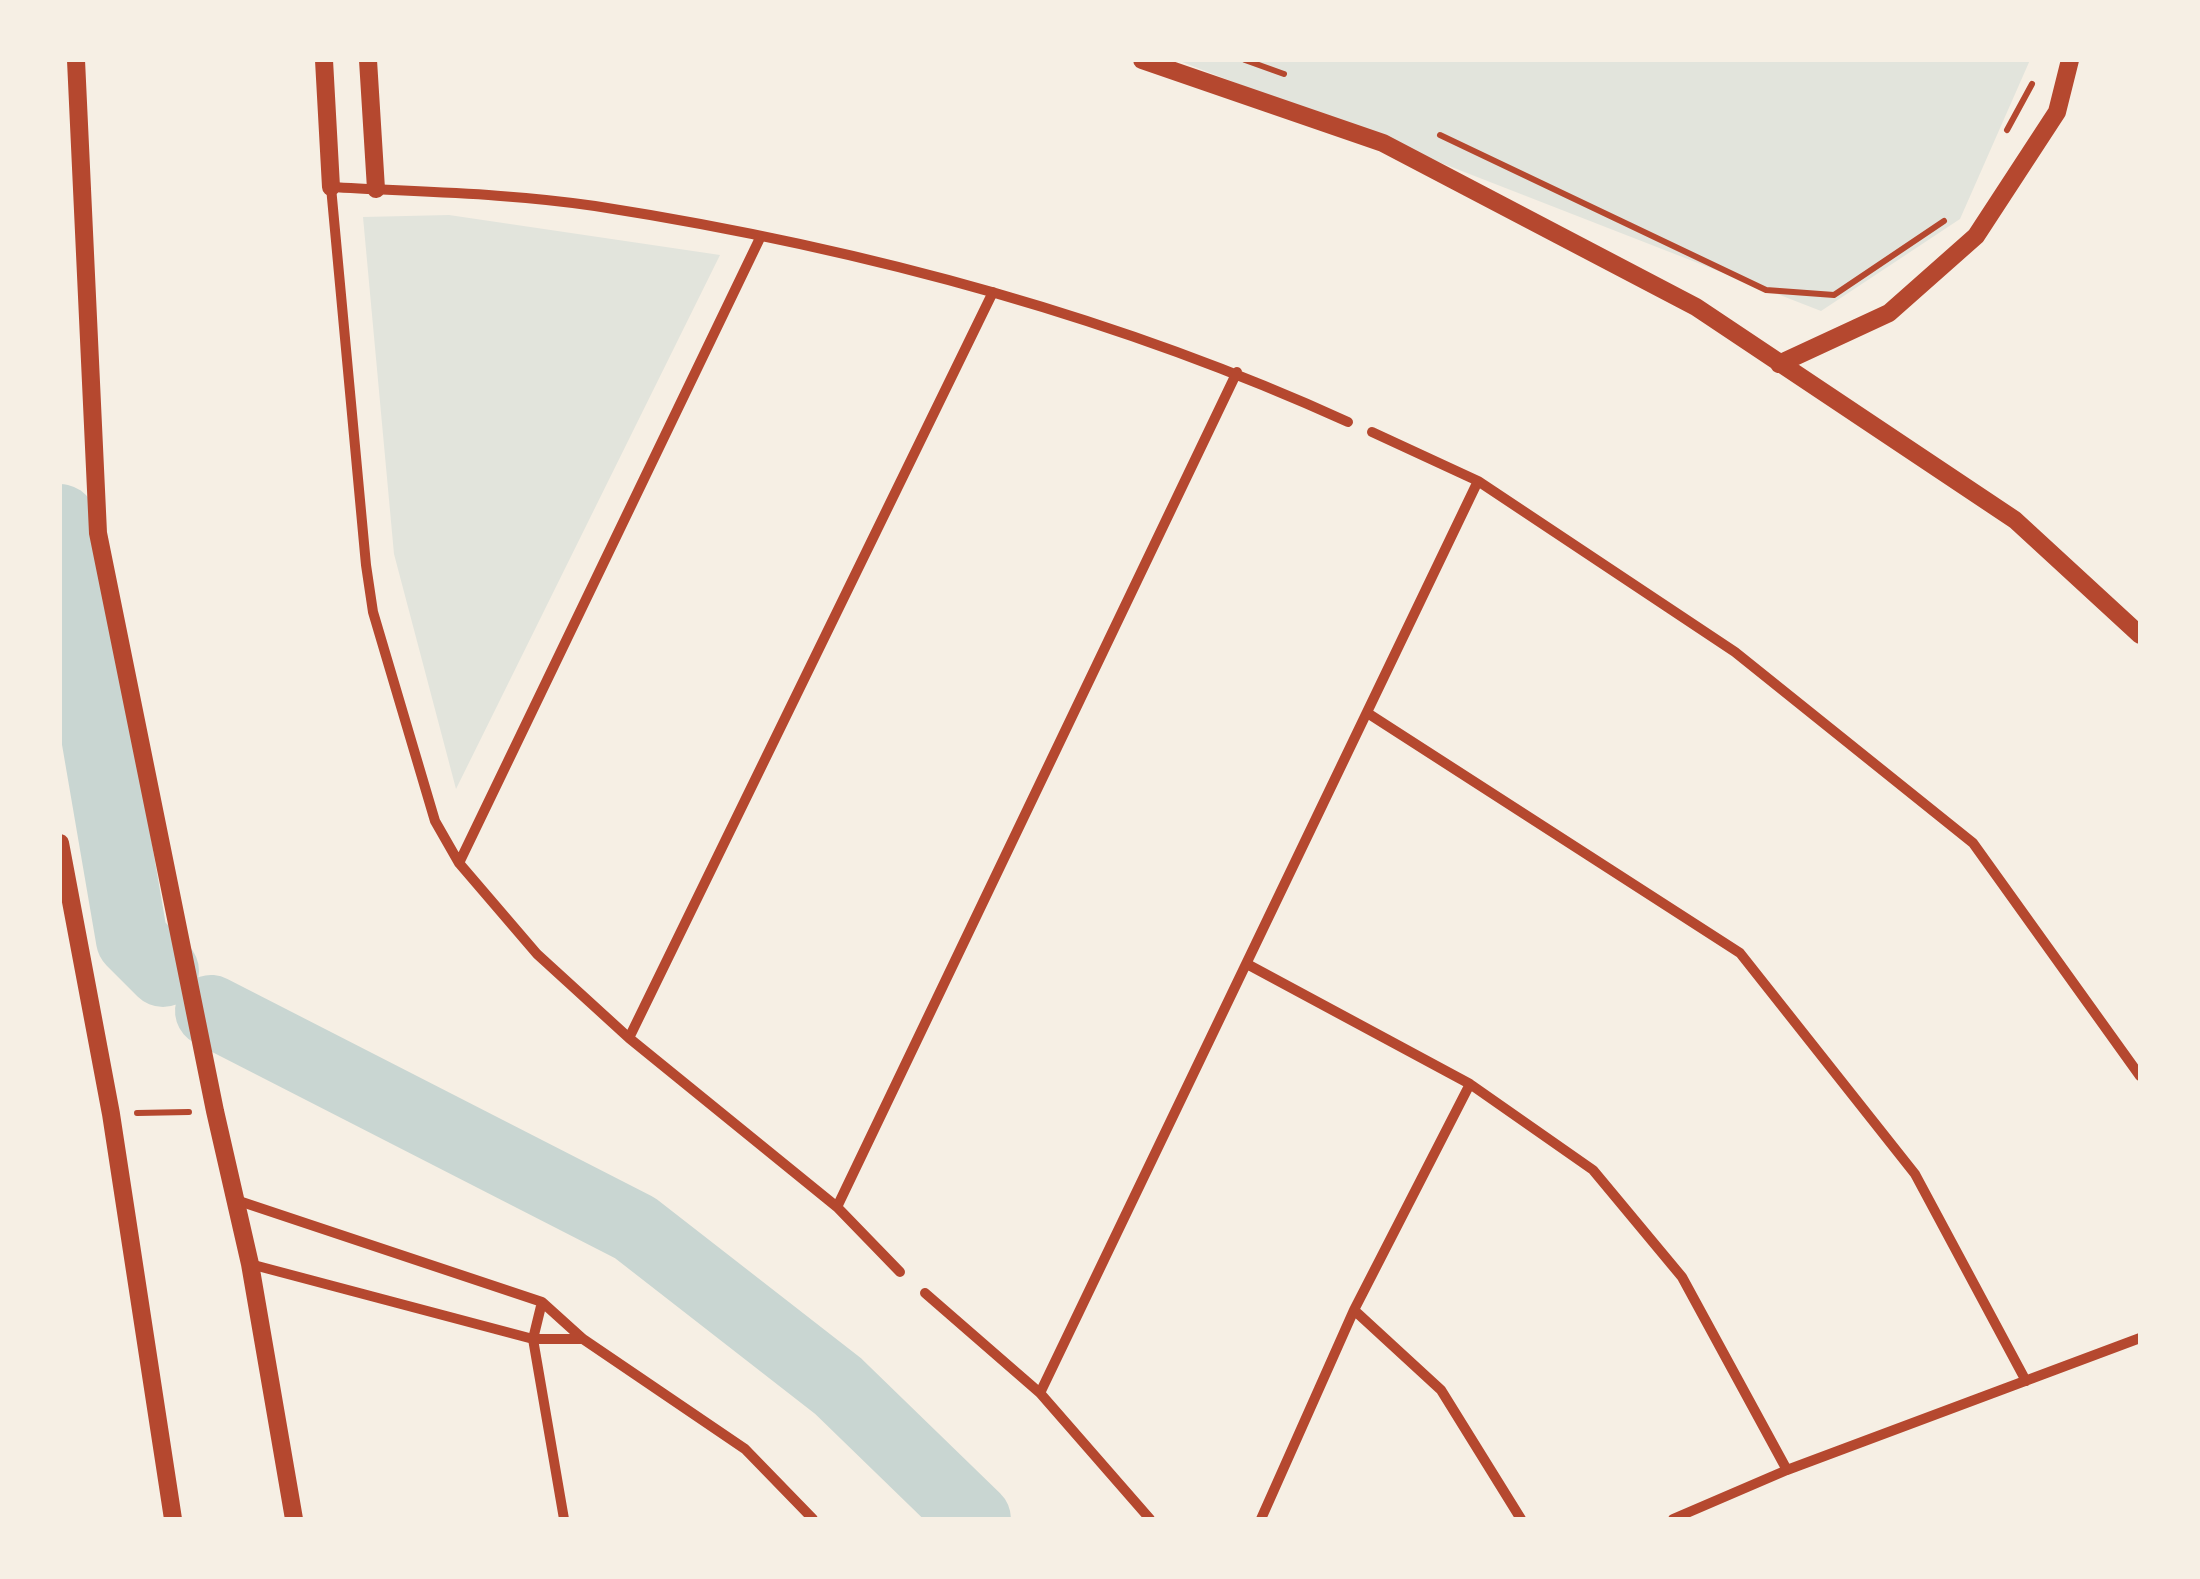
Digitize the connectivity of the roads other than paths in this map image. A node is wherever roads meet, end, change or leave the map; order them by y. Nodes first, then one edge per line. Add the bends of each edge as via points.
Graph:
1 (76, 60) edge
2 (324, 60) edge
3 (368, 60) edge
4 (1142, 60) edge
5 (2070, 60) edge
6 (331, 187) junction
7 (376, 190) junction
8 (760, 238) junction
9 (993, 292) junction
10 (1779, 364) junction
11 (1237, 372) junction
12 (1348, 422) dead end
13 (1372, 432) dead end
14 (1478, 481) junction
15 (2140, 635) edge
16 (1368, 714) junction
17 (60, 843) edge
18 (460, 863) junction
19 (1247, 964) junction
20 (628, 1038) junction
21 (2140, 1076) edge
22 (1470, 1084) junction
23 (236, 1200) junction
24 (837, 1207) junction
25 (250, 1264) junction
26 (900, 1272) dead end
27 (925, 1293) dead end
28 (542, 1302) junction
29 (1354, 1310) junction
30 (2140, 1338) edge
31 (534, 1339) junction
32 (583, 1339) junction
33 (2026, 1381) junction
34 (1040, 1393) junction
35 (1787, 1470) junction
36 (173, 1519) edge
37 (294, 1519) edge
38 (564, 1519) edge
39 (813, 1519) edge
40 (1150, 1519) edge
41 (1261, 1519) edge
42 (1521, 1519) edge
43 (1672, 1519) edge

1 - 23 street via 98,533
2 - 6 street
3 - 7 street
4 - 10 street via 1383,143 1696,306
5 - 10 street via 2057,112 1976,236 1889,312
6 - 7 street
6 - 18 street via 373,612 434,821
7 - 8 street via 592,206
8 - 9 street
8 - 18 street
9 - 11 street
9 - 20 street
10 - 15 street via 2015,520
11 - 12 street
11 - 24 street
13 - 14 street
14 - 16 street
14 - 21 street via 1735,652 1973,844
16 - 19 street
16 - 33 street via 1740,953 1914,1174
17 - 36 street
18 - 20 street via 537,954
19 - 22 street
19 - 34 street
20 - 24 street
22 - 29 street
22 - 35 street via 1593,1170 1682,1277
23 - 25 street
23 - 28 street
24 - 26 street
25 - 31 street
25 - 37 street
27 - 34 street
28 - 31 street
28 - 32 street
29 - 41 street
29 - 42 street via 1440,1390
30 - 33 street
31 - 32 street
31 - 38 street
32 - 39 street via 745,1449
33 - 35 street
34 - 40 street
35 - 43 street

